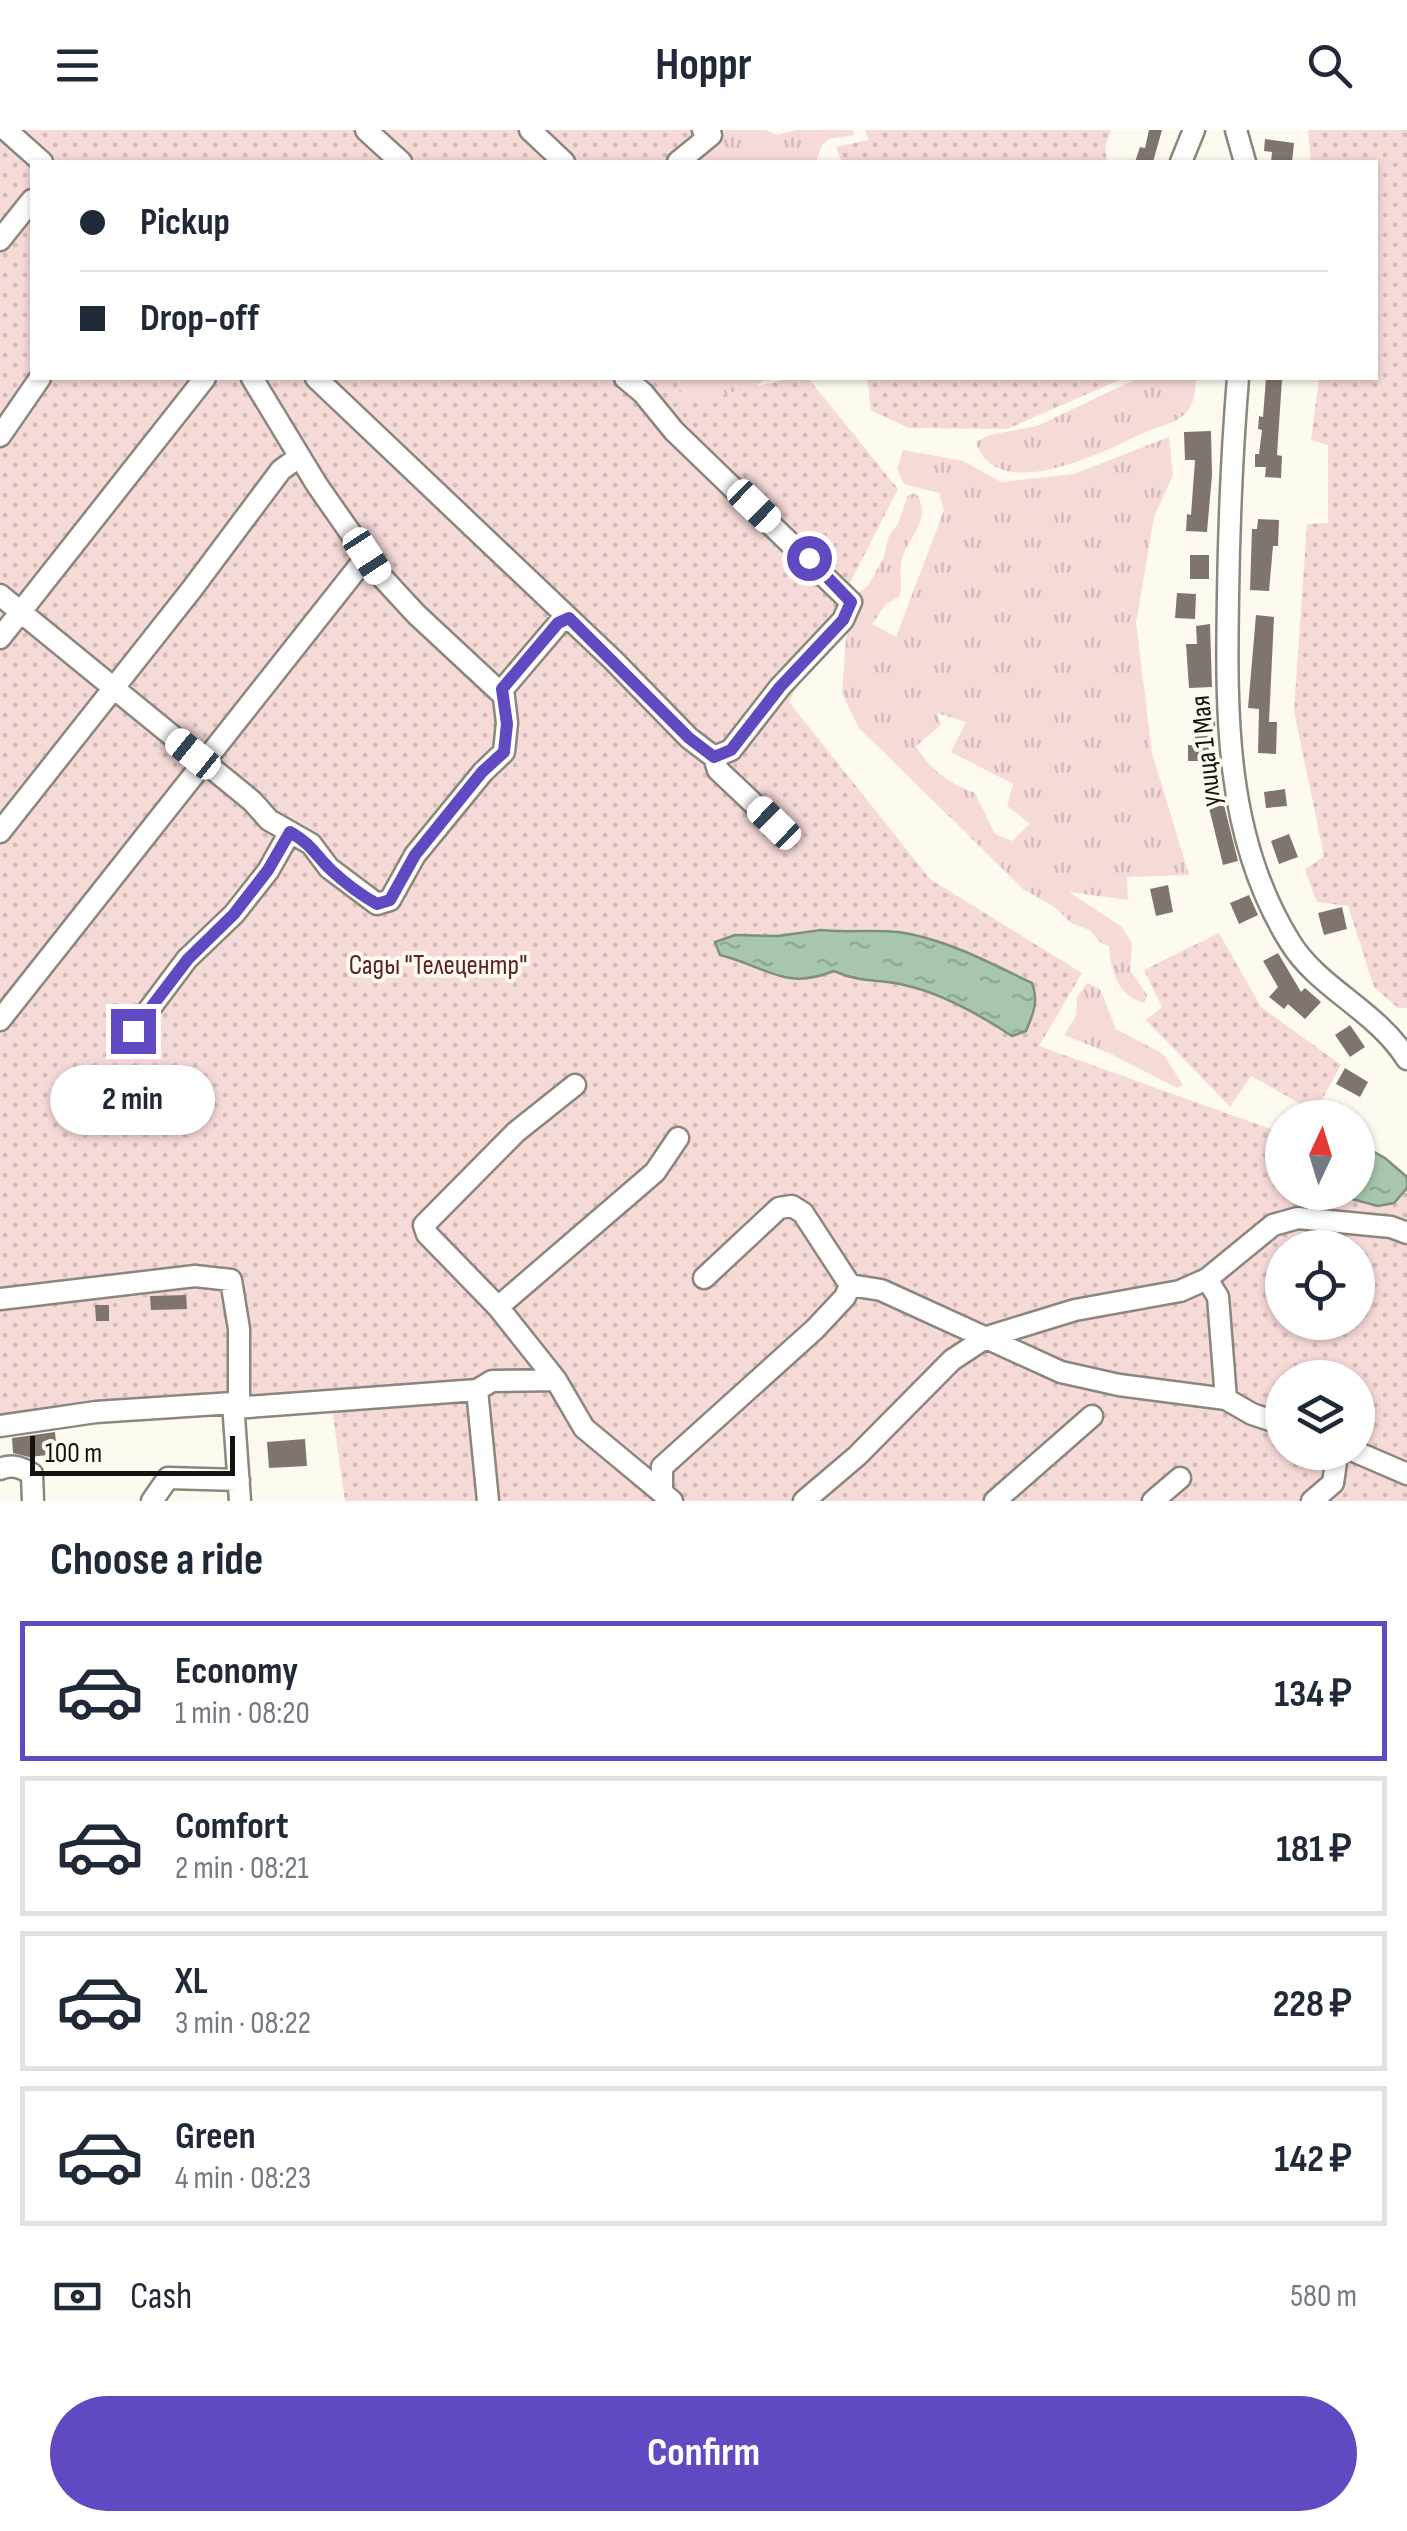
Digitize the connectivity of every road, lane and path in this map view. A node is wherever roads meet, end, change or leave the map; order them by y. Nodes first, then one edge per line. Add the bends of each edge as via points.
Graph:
1 (6, 130) edge
2 (366, 130) edge
3 (530, 130) edge
4 (1194, 130) edge
5 (1236, 130) edge
6 (710, 132) edge
7 (40, 160) edge
8 (399, 160) edge
9 (562, 160) edge
10 (680, 160) edge
11 (1182, 160) edge
12 (1244, 160) edge
13 (30, 202) edge
14 (0, 240) edge
15 (39, 380) edge
16 (203, 380) edge
17 (253, 380) edge
18 (318, 380) edge
19 (1238, 380) edge
20 (647, 385) edge
21 (0, 436) edge
22 (299, 457) junction
23 (367, 556) junction
24 (0, 595) edge
25 (22, 610) junction
26 (569, 618) junction
27 (0, 638) edge
28 (113, 688) junction
29 (504, 695) junction
30 (714, 757) junction
31 (204, 763) junction
32 (774, 823) dead end
33 (0, 832) edge
34 (290, 832) junction
35 (0, 1020) edge
36 (133, 1031) dead end
37 (1407, 1059) edge
38 (576, 1085) dead end
39 (678, 1138) dead end
40 (1407, 1233) edge
41 (704, 1278) dead end
42 (1207, 1278) junction
43 (850, 1285) junction
44 (0, 1299) edge
45 (498, 1307) junction
46 (987, 1337) junction
47 (556, 1380) junction
48 (477, 1390) junction
49 (1226, 1399) junction
50 (234, 1406) junction
51 (1092, 1416) dead end
52 (1265, 1418) edge
53 (0, 1426) edge
54 (1375, 1460) edge
55 (0, 1469) edge
56 (1335, 1470) edge
57 (1407, 1474) edge
58 (1180, 1478) dead end
59 (240, 1491) edge
60 (667, 1496) edge
61 (34, 1501) edge
62 (152, 1501) edge
63 (488, 1501) edge
64 (804, 1501) edge
65 (994, 1501) edge
66 (1153, 1501) edge
67 (1312, 1501) edge

1 - 7 street
2 - 8 street
3 - 9 street
4 - 11 street
5 - 12 street
6 - 10 street
13 - 14 street
15 - 21 street
16 - 25 street
17 - 22 street
18 - 26 street
19 - 37 street, улица 1 Мая via 1226,682 1237,802 1249,851 1292,946 1376,1020
20 - 30 street via 674,430 851,602 843,620 731,750
22 - 23 street
22 - 28 street via 281,470
23 - 29 street via 416,614
23 - 31 street
24 - 25 street
25 - 27 street
25 - 28 street
26 - 29 street via 529,656
26 - 30 street
28 - 31 street
28 - 33 street
29 - 34 street via 504,752 415,855 390,900 377,904 366,897
30 - 32 street via 718,770
31 - 34 street
31 - 35 street
34 - 36 street via 234,914 188,959
38 - 45 street via 516,1132 424,1225
39 - 45 street via 655,1172
40 - 42 street via 1298,1218 1273,1225
41 - 43 street via 779,1208 792,1206 804,1213
42 - 46 street via 1180,1291 1074,1310
42 - 49 street via 1218,1297
43 - 46 street via 881,1290
43 - 60 street via 815,1329 662,1467
44 - 50 street via 195,1276 231,1280 240,1373
45 - 47 street
46 - 49 street via 1062,1372
46 - 64 street via 952,1360
47 - 48 street via 492,1382
47 - 60 street via 584,1428
48 - 50 street
48 - 63 street
49 - 52 street
50 - 53 street via 96,1412
50 - 59 street
51 - 65 street
54 - 57 street
55 - 61 street via 32,1474
56 - 67 street via 1333,1483
58 - 66 street
59 - 62 street via 168,1478

